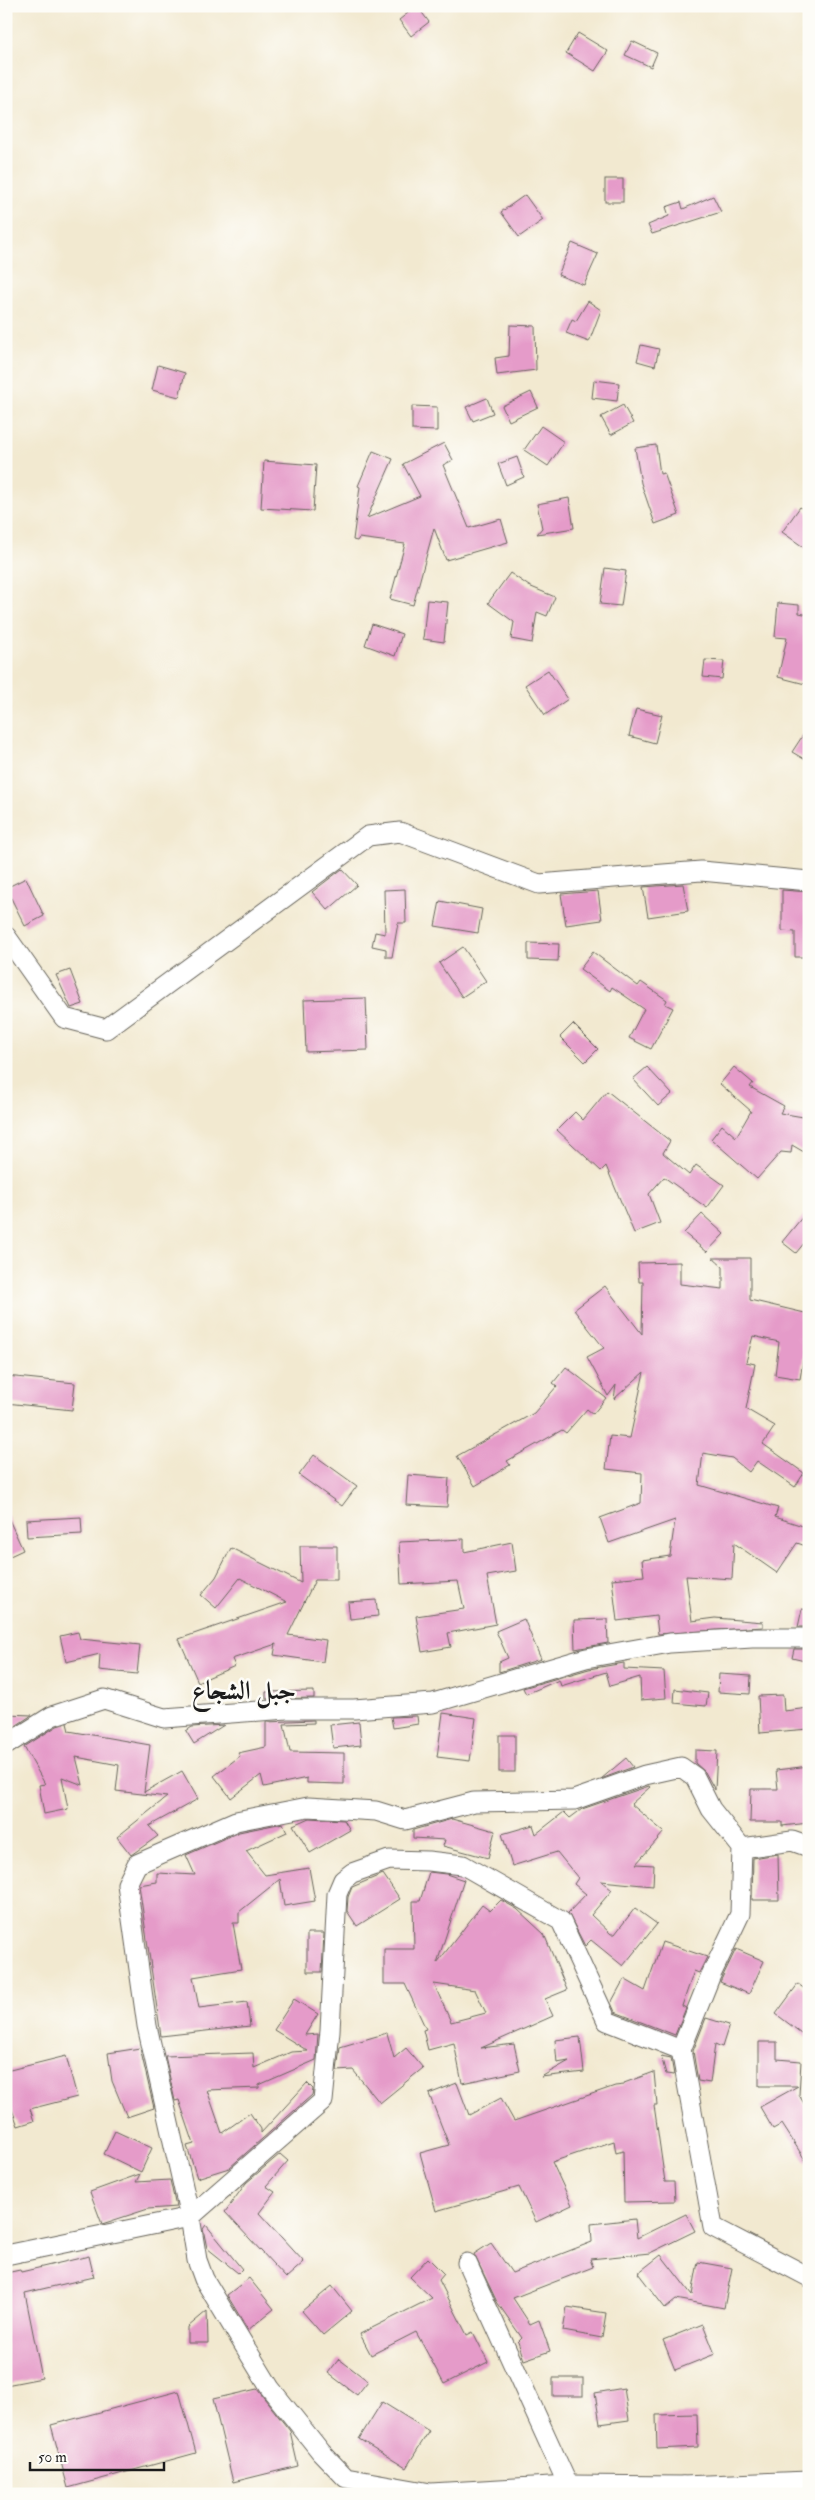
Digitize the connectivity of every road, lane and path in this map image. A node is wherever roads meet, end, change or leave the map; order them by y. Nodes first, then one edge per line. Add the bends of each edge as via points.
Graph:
1 (809, 881) edge
2 (6, 936) edge
3 (809, 1638) edge
4 (6, 1745) edge
5 (809, 1846) edge
6 (742, 1848) junction
7 (681, 2050) junction
8 (190, 2217) junction
9 (6, 2255) edge
10 (467, 2263) dead end
11 (809, 2277) edge
12 (809, 2482) edge
13 (568, 2485) junction
14 (683, 2486) junction
15 (663, 2494) edge

1 - 2 street via 701,871 539,884 400,832 368,836 106,1029 64,1018
3 - 4 street via 670,1643 586,1658 433,1703 164,1718 104,1699 52,1716
5 - 6 street via 792,1841
6 - 7 street via 740,1914 710,1976
6 - 8 street via 710,1809 695,1777 681,1767 645,1775 574,1800 474,1802 405,1820 376,1812 308,1807 236,1821 137,1864 127,1884 147,2026
7 - 8 street via 607,2021 561,1921 463,1865 389,1860 352,1873 343,1880 337,1894 323,2101
7 - 11 street via 713,2227
8 - 9 street
8 - 13 street via 197,2260 204,2279 270,2388 346,2478 431,2493
10 - 13 street
12 - 14 street
13 - 14 street
14 - 15 street

